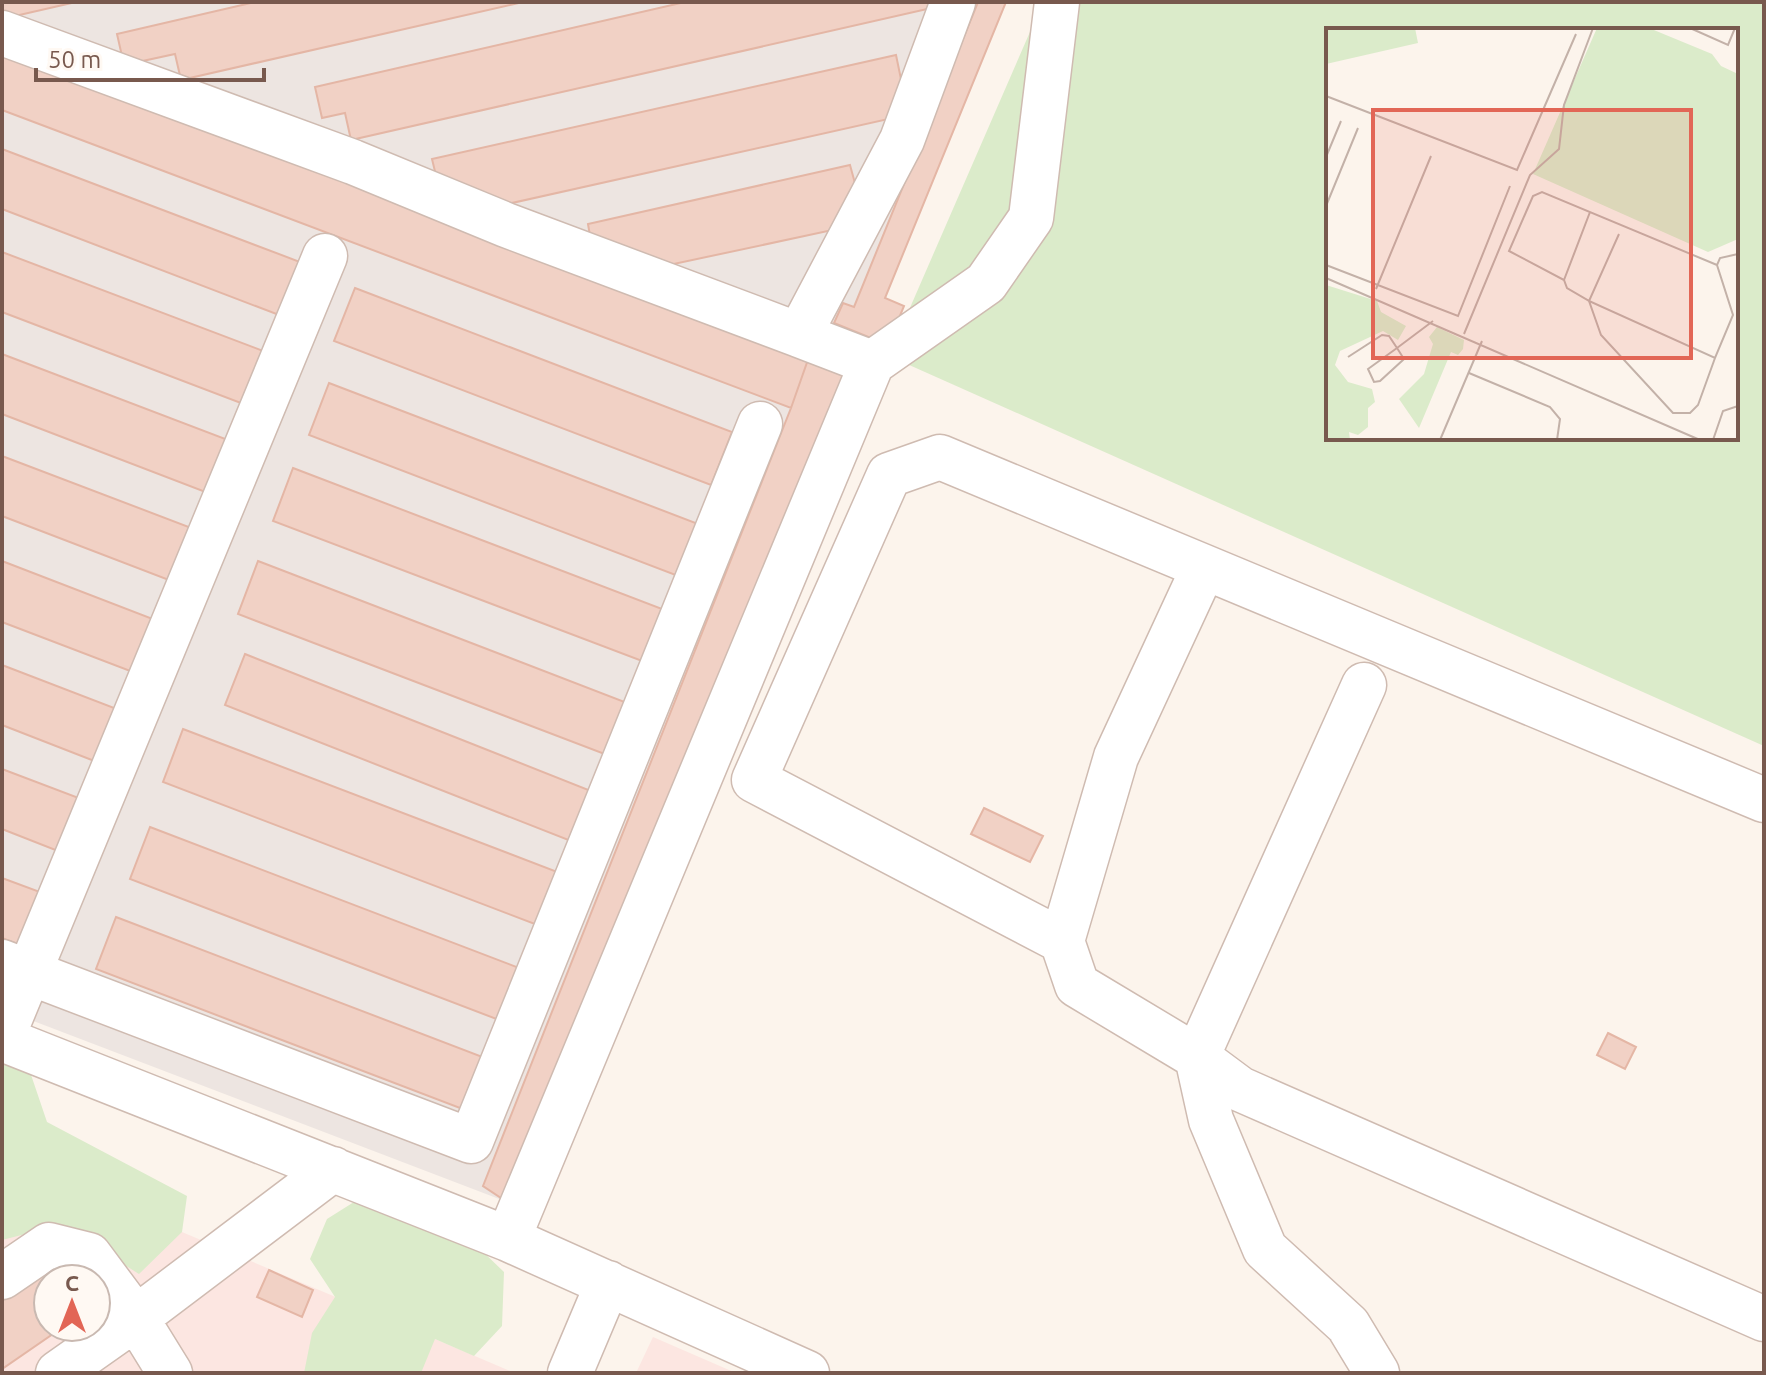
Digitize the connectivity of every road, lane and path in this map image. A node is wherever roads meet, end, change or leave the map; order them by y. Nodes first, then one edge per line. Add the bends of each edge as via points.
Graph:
1 (953, 2) edge
2 (1057, 2) edge
3 (2, 33) edge
4 (325, 256) dead end
5 (799, 335) junction
6 (872, 363) junction
7 (760, 424) dead end
8 (1204, 567) junction
9 (1364, 685) dead end
10 (1764, 800) edge
11 (1062, 941) junction
12 (15, 967) edge
13 (2, 1038) edge
14 (1197, 1057) junction
15 (333, 1169) junction
16 (508, 1239) junction
17 (2, 1277) edge
18 (608, 1283) junction
19 (136, 1318) junction
20 (1764, 1319) edge
21 (58, 1373) edge
22 (170, 1373) edge
23 (570, 1373) edge
24 (807, 1373) edge
25 (1377, 1373) edge

1 - 5 lane via 902,140
2 - 6 lane via 1031,218 986,283
3 - 5 lane
4 - 12 lane
5 - 6 lane
6 - 16 lane
7 - 12 lane via 471,1141
8 - 10 lane
8 - 11 lane via 1116,757
8 - 11 lane via 940,457 889,475 754,780
9 - 14 lane
11 - 14 lane via 1077,985
12 - 13 lane
13 - 15 lane
14 - 20 lane via 1240,1089
14 - 25 lane via 1211,1120 1265,1249 1348,1325
15 - 16 lane
15 - 19 lane
16 - 18 lane
17 - 19 lane via 49,1245 89,1255
18 - 23 lane
18 - 24 lane
19 - 21 lane
19 - 22 lane

